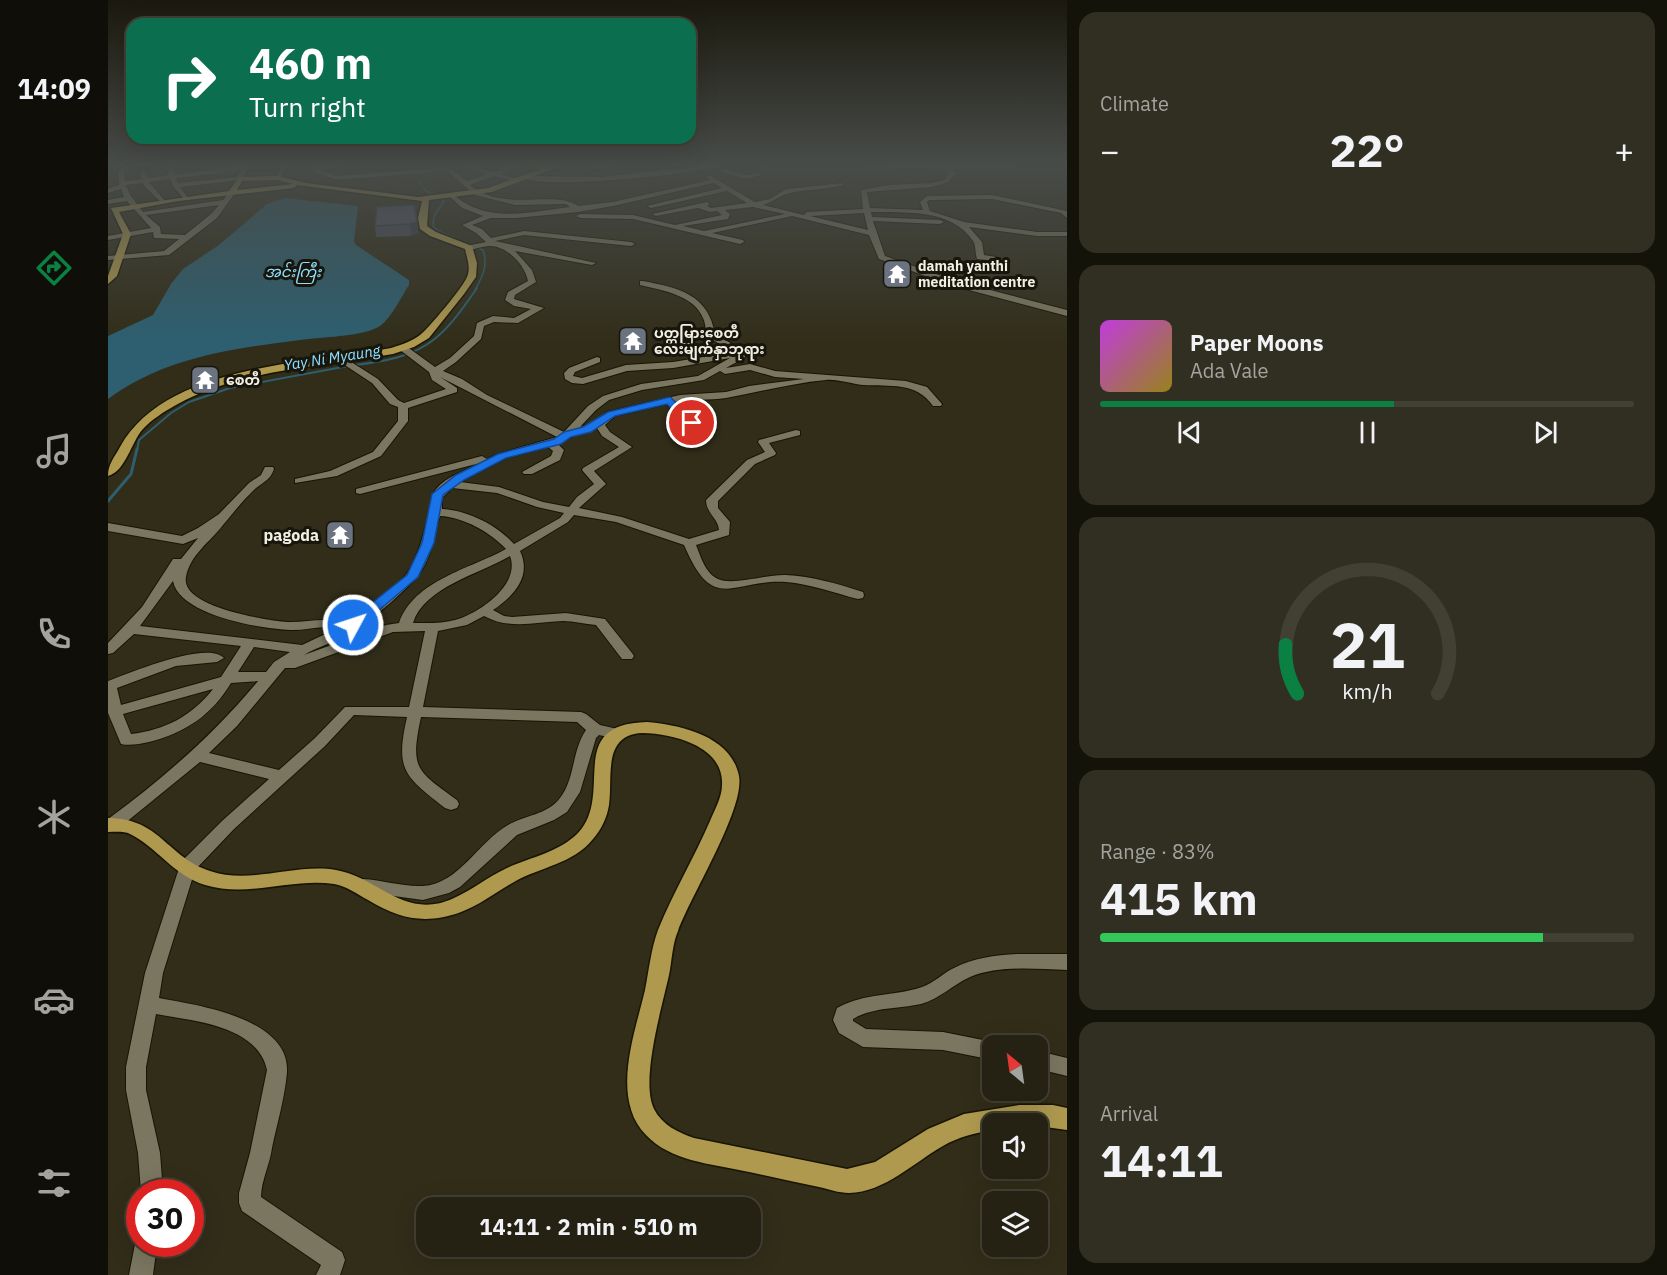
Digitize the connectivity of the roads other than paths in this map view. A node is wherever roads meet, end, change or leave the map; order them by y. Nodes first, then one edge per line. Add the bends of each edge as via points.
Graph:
1 (958, 223) edge
2 (120, 224) edge
3 (149, 224) edge
4 (204, 224) edge
5 (423, 224) edge
6 (470, 224) edge
7 (660, 224) edge
8 (687, 224) edge
9 (754, 224) edge
10 (832, 224) edge
11 (871, 224) edge
12 (962, 224) edge
13 (673, 226) junction
14 (157, 233) junction
15 (872, 233) junction
16 (127, 234) junction
17 (702, 234) junction
18 (1067, 234) edge
19 (187, 237) junction
20 (108, 238) edge
21 (492, 242) junction
22 (740, 242) dead end
23 (630, 244) dead end
24 (476, 247) junction
25 (504, 247) junction
26 (148, 255) junction
27 (119, 257) junction
28 (108, 258) edge
29 (993, 259) dead end
30 (592, 263) dead end
31 (108, 281) edge
32 (643, 283) dead end
33 (1067, 313) edge
34 (403, 348) junction
35 (741, 355) junction
36 (342, 360) junction
37 (597, 360) dead end
38 (434, 371) junction
39 (828, 377) junction
40 (701, 378) junction
41 (670, 400) junction
42 (938, 405) dead end
43 (403, 406) junction
44 (600, 423) junction
45 (703, 432) dead end
46 (796, 433) dead end
47 (566, 436) junction
48 (551, 444) junction
49 (502, 456) junction
50 (269, 469) dead end
51 (108, 472) edge
52 (528, 472) dead end
53 (299, 481) dead end
54 (450, 484) junction
55 (360, 491) dead end
56 (572, 511) junction
57 (436, 512) junction
58 (223, 516) junction
59 (108, 527) edge
60 (183, 540) junction
61 (688, 543) junction
62 (513, 549) junction
63 (858, 595) dead end
64 (483, 610) junction
65 (405, 626) junction
66 (130, 629) junction
67 (432, 629) junction
68 (346, 630) junction
69 (250, 642) junction
70 (108, 650) edge
71 (304, 650) junction
72 (627, 656) dead end
73 (218, 658) dead end
74 (272, 673) junction
75 (228, 679) junction
76 (108, 686) edge
77 (116, 711) junction
78 (416, 711) junction
79 (596, 729) junction
80 (617, 734) junction
81 (196, 756) junction
82 (280, 776) junction
83 (451, 804) dead end
84 (111, 825) edge
85 (187, 867) junction
86 (363, 886) junction
87 (1067, 962) edge
88 (148, 1004) junction
89 (982, 1049) edge
90 (1048, 1062) edge
91 (1067, 1067) edge
92 (1067, 1119) edge
93 (151, 1179) edge
94 (144, 1257) edge
95 (141, 1275) edge
96 (328, 1275) edge

1 - 29 street via 979,243 980,257
2 - 16 main road
3 - 14 street
4 - 19 street
5 - 24 main road via 424,228
6 - 21 street via 466,225
7 - 13 street
8 - 13 street
9 - 17 street
10 - 15 street
11 - 15 street
12 - 18 street
13 - 17 street
14 - 16 street
14 - 19 street
14 - 26 street
15 - 33 street via 885,259 953,283
16 - 20 street
16 - 27 main road
17 - 22 street
19 - 26 street via 166,253
21 - 23 street via 524,233
21 - 24 street
21 - 25 street
24 - 34 main road via 472,277 430,331
25 - 30 street
25 - 38 street via 532,277 530,285 511,294 509,300 540,308 515,321 493,319 480,325 478,336 470,340 463,353 447,368
26 - 27 street
27 - 28 street
27 - 31 main road
32 - 35 street via 695,302 707,315 711,335
34 - 36 main road
34 - 38 street
35 - 37 street via 626,368 579,381 568,377 572,370
35 - 40 street
36 - 43 street via 375,381 394,402
36 - 51 main road via 228,381 183,397 143,422 129,438 121,459
38 - 43 street via 435,378 454,390
38 - 47 street
39 - 40 street via 775,374 744,367
39 - 41 street via 726,395
39 - 42 street via 909,384 933,395
40 - 47 street via 611,395 592,408
41 - 44 street via 611,414
41 - 45 street via 680,414
43 - 53 street via 403,421 377,454 333,474
44 - 47 street
44 - 56 street via 606,434 627,447 587,470 600,484
46 - 61 street via 763,442 771,453 752,462 712,500 712,508 724,522 725,532
47 - 48 street
48 - 49 street
48 - 52 street via 559,450 556,458
49 - 54 street
49 - 55 street
50 - 58 street via 267,477 253,484
54 - 56 street via 499,490
54 - 57 street via 438,494
56 - 61 street via 618,519
56 - 62 street via 564,520
57 - 62 street via 460,514 492,530
57 - 68 street via 428,543 412,577
58 - 60 street
58 - 68 street via 182,568 178,587 189,599 237,618 289,626 338,623
59 - 60 street
60 - 66 street via 184,548 169,579
61 - 63 street via 708,579 721,584 776,579 816,583
62 - 64 street via 518,561 514,582
62 - 65 street via 449,580 423,598 410,611
64 - 67 street via 470,619
64 - 72 street via 501,620 566,617 600,622
65 - 67 street
65 - 74 street via 376,632
66 - 69 street
66 - 70 street
67 - 78 street
68 - 71 street
69 - 71 street
69 - 75 street
71 - 74 street
73 - 76 street via 174,662
74 - 75 street
74 - 81 street via 232,722
75 - 77 street
75 - 77 street via 194,719 166,731 126,740
76 - 77 street
78 - 79 street via 581,717
78 - 82 street via 350,710
78 - 83 street via 408,752 410,766 417,777
79 - 80 street
79 - 86 street via 585,745 574,789 552,816 513,830 441,889 425,893
80 - 86 main road via 605,749 603,796 596,819 590,831 566,852 516,872 468,901 437,911 407,910
80 - 92 main road via 645,728 691,737 711,747 725,761 731,780 730,795 716,830 667,934 639,1082 642,1108 655,1129 677,1144 694,1149 847,1181 887,1171 951,1130 1030,1115
81 - 82 street
81 - 84 street
82 - 85 street
84 - 85 main road via 135,828
85 - 86 main road via 204,878 229,882 316,875
85 - 88 street
87 - 89 street via 981,966 959,974 930,993 857,1007 844,1014 846,1027 863,1038 943,1041
88 - 93 street via 137,1056 136,1090
88 - 96 street via 242,1026 273,1051 277,1070 250,1203 334,1260
90 - 91 street
94 - 95 street

